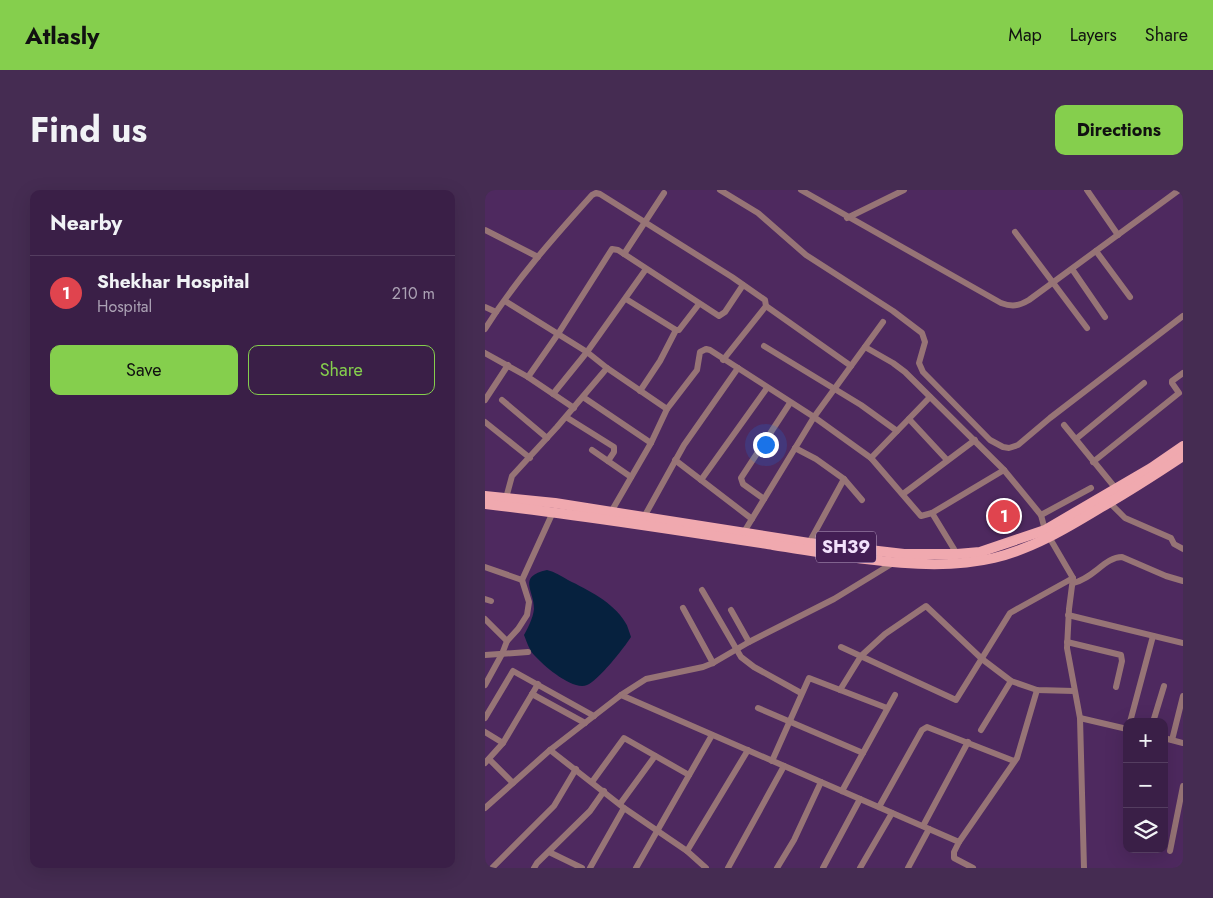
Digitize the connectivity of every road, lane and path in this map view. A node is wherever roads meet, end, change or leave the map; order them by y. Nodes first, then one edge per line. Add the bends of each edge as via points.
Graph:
1 (720, 190) edge
2 (801, 190) edge
3 (904, 190) edge
4 (1087, 190) edge
5 (1179, 190) edge
6 (664, 193) dead end
7 (847, 218) junction
8 (645, 221) junction
9 (485, 230) edge
10 (1015, 232) dead end
11 (1118, 234) junction
12 (1096, 251) junction
13 (625, 254) junction
14 (538, 257) junction
15 (646, 269) junction
16 (1072, 269) junction
17 (1053, 283) junction
18 (743, 284) junction
19 (1130, 297) dead end
20 (626, 298) junction
21 (505, 300) junction
22 (699, 304) junction
23 (766, 306) junction
24 (485, 307) edge
25 (496, 312) junction
26 (1183, 316) edge
27 (1105, 318) dead end
28 (883, 322) dead end
29 (1087, 328) dead end
30 (485, 330) edge
31 (676, 330) junction
32 (558, 334) junction
33 (764, 346) dead end
34 (865, 348) junction
35 (587, 352) junction
36 (485, 353) edge
37 (723, 360) junction
38 (508, 365) junction
39 (851, 366) junction
40 (607, 368) junction
41 (738, 368) junction
42 (1183, 373) edge
43 (528, 377) junction
44 (1144, 383) dead end
45 (767, 388) junction
46 (835, 390) junction
47 (640, 391) junction
48 (553, 394) junction
49 (1181, 396) edge
50 (930, 397) junction
51 (583, 398) junction
52 (485, 400) edge
53 (502, 400) dead end
54 (790, 403) junction
55 (573, 408) junction
56 (667, 408) junction
57 (566, 417) junction
58 (814, 417) junction
59 (909, 419) junction
60 (485, 422) edge
61 (1064, 425) dead end
62 (897, 432) junction
63 (547, 438) junction
64 (975, 440) junction
65 (1076, 440) junction
66 (651, 443) junction
67 (1183, 446) edge
68 (795, 448) junction
69 (593, 450) dead end
70 (1183, 456) edge
71 (530, 458) junction
72 (871, 458) junction
73 (675, 460) junction
74 (947, 460) junction
75 (608, 461) junction
76 (1093, 462) junction
77 (1005, 470) junction
78 (631, 477) junction
79 (844, 479) junction
80 (701, 480) junction
81 (1091, 488) dead end
82 (1118, 492) junction
83 (903, 494) junction
84 (485, 496) edge
85 (506, 498) junction
86 (764, 499) junction
87 (862, 500) dead end
88 (1110, 503) junction
89 (485, 504) edge
90 (553, 512) junction
91 (611, 512) junction
92 (932, 514) junction
93 (1041, 515) junction
94 (644, 517) junction
95 (752, 519) junction
96 (744, 532) junction
97 (1047, 534) junction
98 (809, 543) junction
99 (1183, 549) edge
100 (957, 554) junction
101 (895, 561) junction
102 (485, 566) edge
103 (522, 580) junction
104 (1073, 581) junction
105 (1183, 581) edge
106 (702, 590) dead end
107 (683, 608) dead end
108 (731, 610) dead end
109 (1068, 615) junction
110 (485, 619) edge
111 (1153, 636) junction
112 (507, 640) junction
113 (749, 642) junction
114 (1067, 642) junction
115 (1183, 643) edge
116 (841, 647) dead end
117 (736, 649) junction
118 (528, 652) dead end
119 (502, 654) junction
120 (485, 655) edge
121 (861, 656) junction
122 (982, 659) junction
123 (713, 663) junction
124 (1011, 681) junction
125 (537, 684) junction
126 (485, 686) edge
127 (1164, 686) dead end
128 (1116, 687) dead end
129 (840, 690) junction
130 (1037, 690) junction
131 (1074, 691) junction
132 (801, 693) junction
133 (532, 694) junction
134 (621, 695) junction
135 (895, 695) dead end
136 (1183, 696) edge
137 (758, 708) dead end
138 (887, 708) junction
139 (593, 716) junction
140 (485, 718) edge
141 (1080, 718) junction
142 (1131, 718) edge
143 (1154, 718) edge
144 (789, 722) junction
145 (585, 723) junction
146 (1123, 728) edge
147 (981, 730) dead end
148 (485, 732) edge
149 (712, 735) junction
150 (1168, 738) edge
151 (1168, 741) edge
152 (967, 742) junction
153 (503, 743) junction
154 (1183, 743) edge
155 (550, 750) junction
156 (748, 750) junction
157 (863, 753) junction
158 (655, 756) junction
159 (487, 761) edge
160 (772, 761) junction
161 (1014, 761) junction
162 (784, 766) junction
163 (576, 770) junction
164 (689, 775) junction
165 (592, 782) junction
166 (821, 782) junction
167 (513, 783) junction
168 (1183, 786) edge
169 (604, 791) junction
170 (842, 791) junction
171 (860, 799) junction
172 (622, 806) junction
173 (879, 807) junction
174 (485, 808) edge
175 (892, 813) junction
176 (926, 828) junction
177 (657, 830) junction
178 (959, 842) junction
179 (687, 851) junction
180 (1170, 851) dead end
181 (549, 852) junction
182 (492, 868) edge
183 (534, 868) edge
184 (582, 868) edge
185 (591, 868) edge
186 (636, 868) edge
187 (706, 868) edge
188 (728, 868) edge
189 (777, 868) edge
190 (823, 868) edge
191 (860, 868) edge
192 (908, 868) edge
193 (973, 868) edge
194 (1084, 868) edge

1 - 26 street via 758,213 806,255 922,333 925,342 919,363 923,372 990,440 1003,447 1018,445
2 - 7 street
3 - 7 street
4 - 11 street
5 - 11 street
6 - 8 street
7 - 17 street via 1007,305 1020,305
8 - 13 street
8 - 14 street via 596,192
8 - 18 street
9 - 14 street
10 - 17 street
11 - 12 street
12 - 16 street
12 - 19 street
13 - 15 street
13 - 32 street via 613,249 610,251
14 - 21 street
15 - 20 street
15 - 22 street
16 - 17 street
16 - 27 street
17 - 29 street
18 - 22 street via 722,315
18 - 23 street via 765,300
20 - 31 street
20 - 35 street
21 - 25 street
21 - 32 street
22 - 31 street via 682,328
23 - 37 street
23 - 39 street
24 - 25 street
25 - 30 street
28 - 34 street
31 - 47 street
32 - 35 street
32 - 43 street
33 - 46 street
34 - 39 street
34 - 50 street via 905,372
35 - 40 street
35 - 48 street
36 - 38 street
37 - 41 street
37 - 56 street via 710,350 703,350 697,370
38 - 43 street
38 - 52 street
39 - 46 street
40 - 47 street
40 - 51 street
41 - 45 street
41 - 73 street
42 - 49 street via 1172,381
43 - 48 street
44 - 65 street
45 - 54 street
45 - 80 street
46 - 58 street
46 - 62 street
47 - 56 street
48 - 55 street
49 - 76 street
50 - 59 street
50 - 64 street
51 - 55 street
51 - 66 street
53 - 63 street
54 - 58 street
54 - 86 street via 741,478 743,484
55 - 57 street
56 - 66 street
57 - 63 street
57 - 75 street via 614,447
58 - 68 street
58 - 72 street
59 - 62 street
59 - 74 street
60 - 71 street
61 - 65 street
62 - 72 street
63 - 71 street
64 - 74 street
64 - 77 street
65 - 76 street
66 - 78 street
67 - 82 main road, SH39
68 - 79 street
68 - 86 street
69 - 75 street
70 - 82 main road, SH39
71 - 85 street via 512,476
72 - 83 street
73 - 80 street
73 - 94 street
74 - 83 street
75 - 78 street
76 - 82 street
77 - 92 street
77 - 93 street
78 - 91 street
79 - 87 street
79 - 98 street
80 - 95 street
81 - 93 street
82 - 88 main road, SH39
82 - 97 main road, SH39
83 - 92 street via 921,516
84 - 85 main road, SH39
85 - 91 main road, SH39
86 - 95 street
88 - 97 main road, SH39 via 1060,532
88 - 99 street via 1125,518 1171,538
89 - 90 main road, SH39
90 - 101 main road, SH39 via 850,558
90 - 103 street
91 - 94 main road, SH39
92 - 100 street
93 - 97 street
94 - 96 main road, SH39
95 - 96 street
96 - 98 main road, SH39
97 - 100 main road, SH39 via 980,552
97 - 101 main road, SH39 via 994,558 958,563
97 - 104 street
98 - 100 main road, SH39 via 904,554
101 - 113 street via 834,599
102 - 103 street
103 - 112 street via 529,608 524,622
104 - 105 street via 1088,578 1115,557
104 - 109 street
104 - 122 street via 1010,613
106 - 117 street
107 - 123 street
108 - 113 street
109 - 111 street
109 - 114 street
110 - 112 street
111 - 115 street
111 - 142 street
112 - 119 street
113 - 117 street
114 - 128 street via 1121,655
114 - 131 street
116 - 121 street
117 - 123 street
117 - 132 street via 747,663
118 - 119 street
119 - 120 street
119 - 126 street
121 - 122 street via 954,700
121 - 122 street via 885,634 926,606
121 - 129 street
122 - 124 street
123 - 134 street via 646,679
124 - 130 street
124 - 147 street
125 - 133 street
125 - 139 street
125 - 140 street via 513,672
127 - 143 street
129 - 132 street via 809,678
129 - 138 street
130 - 131 street
130 - 161 street
131 - 141 street
132 - 144 street
133 - 145 street
133 - 153 street
134 - 139 street
134 - 149 street
135 - 138 street
136 - 150 street
137 - 144 street
138 - 157 street
139 - 145 street
141 - 146 street
141 - 194 street
144 - 157 street
144 - 160 street
145 - 155 street
148 - 153 street
149 - 156 street
149 - 164 street
151 - 154 street
152 - 161 street
152 - 173 street via 930,727 924,728
152 - 176 street
153 - 159 street
155 - 163 street
155 - 167 street
156 - 160 street
156 - 179 street
157 - 170 street
158 - 164 street
158 - 165 street via 624,738
158 - 172 street
159 - 167 street
160 - 162 street
161 - 178 street
162 - 166 street
162 - 188 street
163 - 165 street
163 - 182 street via 554,806
164 - 177 street
165 - 169 street
166 - 170 street
166 - 189 street
167 - 174 street
168 - 180 street
169 - 172 street
169 - 181 street via 590,811
170 - 171 street
171 - 173 street
171 - 190 street
172 - 177 street
172 - 185 street
173 - 175 street
175 - 176 street
175 - 191 street
176 - 178 street
176 - 192 street
177 - 179 street
177 - 186 street
178 - 193 street via 954,858
179 - 187 street
181 - 183 street
181 - 184 street

